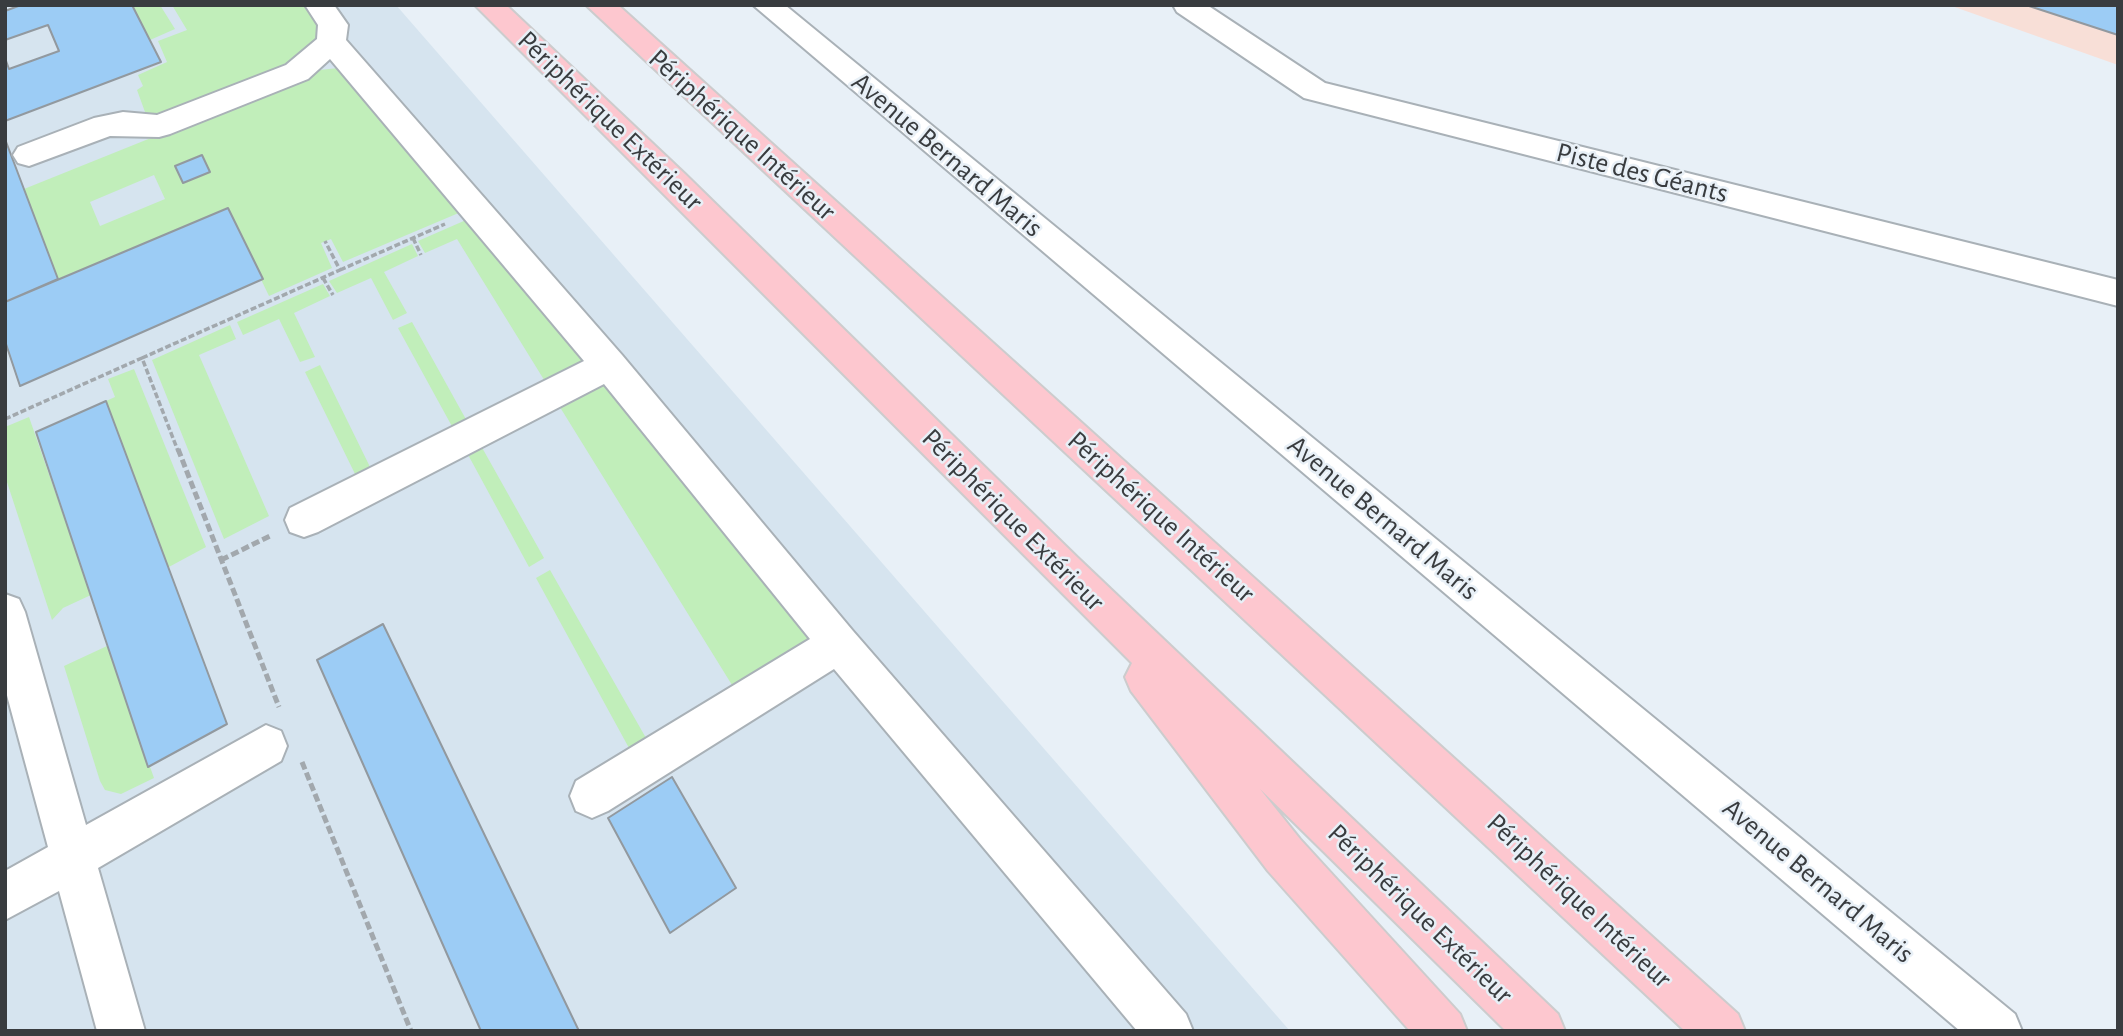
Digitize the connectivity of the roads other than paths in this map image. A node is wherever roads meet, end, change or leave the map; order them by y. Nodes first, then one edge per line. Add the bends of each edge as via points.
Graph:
1 (319, 5) edge
2 (489, 5) edge
3 (600, 5) edge
4 (767, 5) edge
5 (1187, 5) edge
6 (331, 42) junction
7 (29, 155) dead end
8 (2118, 293) edge
9 (609, 365) junction
10 (303, 520) road end
11 (1063, 570) junction
12 (5, 612) edge
13 (839, 644) junction
14 (280, 745) road end
15 (592, 796) dead end
16 (73, 858) junction
17 (5, 897) edge
18 (121, 1031) edge
19 (1169, 1031) edge
20 (1443, 1031) edge
21 (1541, 1031) edge
22 (1721, 1031) edge
23 (1998, 1031) edge

1 - 6 street via 333,25
2 - 11 highway, Périphérique Extérieur
3 - 22 highway, Périphérique Intérieur
4 - 23 street, Avenue Bernard Maris
5 - 8 street, Piste des Géants via 1315,91
6 - 7 street via 297,72 159,126 105,126
6 - 9 street
9 - 10 street
9 - 13 street
11 - 20 highway via 1284,855
11 - 21 highway, Périphérique Extérieur
12 - 16 street
13 - 15 street
13 - 19 street
14 - 16 street
16 - 17 street
16 - 18 street

